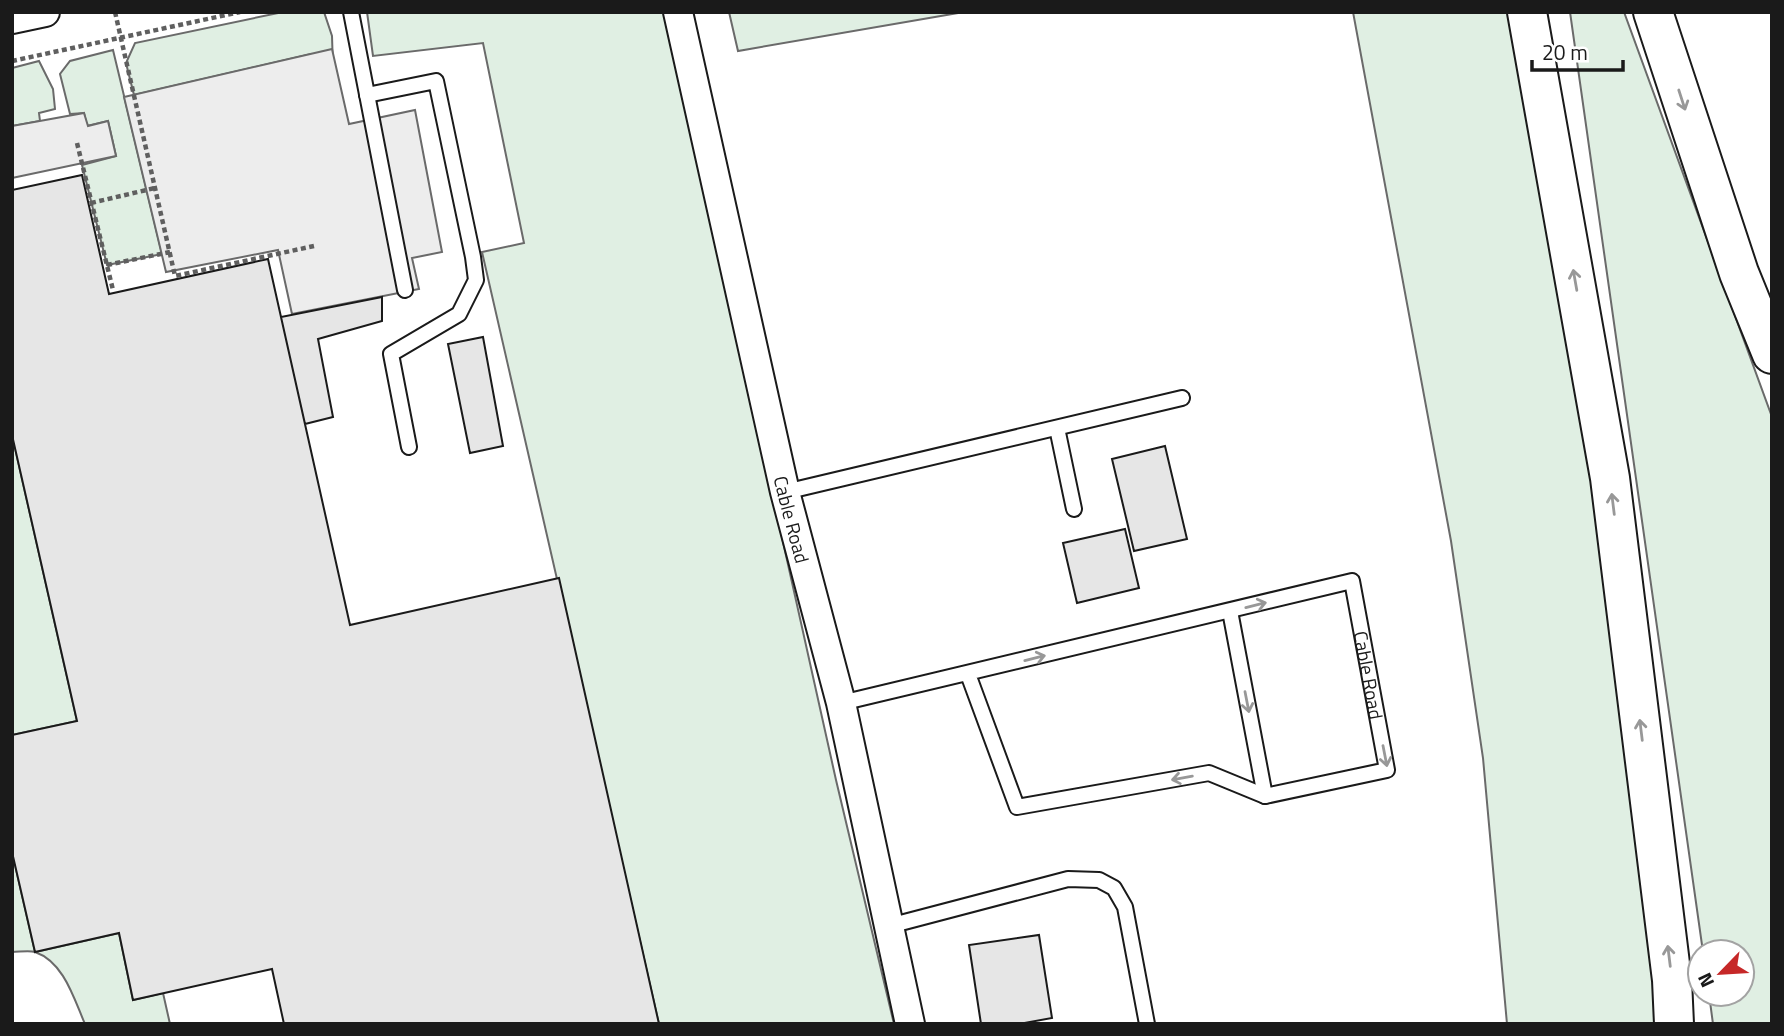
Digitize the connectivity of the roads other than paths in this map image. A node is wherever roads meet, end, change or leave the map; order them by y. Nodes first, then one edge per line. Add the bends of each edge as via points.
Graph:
1 (45, 12) edge
2 (351, 12) edge
3 (678, 12) edge
4 (1527, 12) edge
5 (1653, 12) edge
6 (12, 19) edge
7 (367, 95) junction
8 (405, 290) dead end
9 (1772, 354) edge
10 (1182, 398) dead end
11 (1057, 428) junction
12 (409, 447) dead end
13 (785, 492) junction
14 (1074, 509) dead end
15 (1230, 611) junction
16 (968, 674) junction
17 (841, 703) junction
18 (1265, 796) junction
19 (889, 926) junction
20 (910, 1024) edge
21 (1147, 1024) edge
22 (1674, 1024) edge

1 - 6 street
2 - 7 lane
3 - 13 street, Cable Road
22 -> 4 main road via 1671,966 1610,478
5 -> 9 main road via 1740,274
7 - 8 lane
7 - 12 lane via 436,82 476,280 459,314 391,354
10 - 11 lane
11 - 13 lane
11 - 14 lane
13 - 17 street, Cable Road
16 -> 15 lane, Cable Road
15 -> 18 lane
15 -> 18 lane, Cable Road via 1352,581 1387,769
16 - 17 lane, Cable Road
18 -> 16 lane via 1209,773 1017,807
17 - 19 street, Cable Road
19 - 20 street, Cable Road
19 - 21 lane via 1068,879 1099,880 1114,888 1125,907

